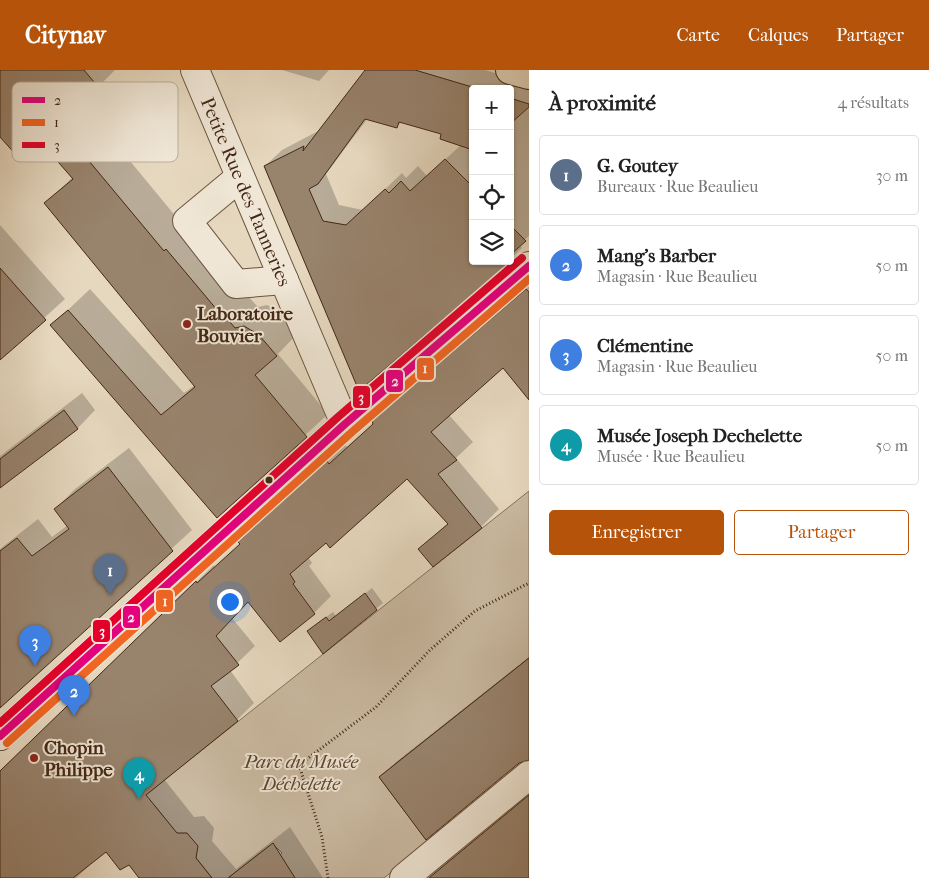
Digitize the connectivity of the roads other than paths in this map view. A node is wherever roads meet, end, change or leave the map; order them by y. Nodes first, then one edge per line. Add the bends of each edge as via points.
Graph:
1 (195, 70) edge
2 (510, 70) edge
3 (529, 75) edge
4 (240, 177) junction
5 (529, 266) edge
6 (284, 280) junction
7 (345, 424) junction
8 (0, 736) edge
9 (529, 775) edge
10 (404, 878) edge

1 - 4 street, Petite Rue des Tanneries
2 - 3 main road
4 - 6 street, Petite Rue des Tanneries
4 - 6 street via 187,221 236,284
5 - 7 street
6 - 7 street, Petite Rue des Tanneries
7 - 8 street
9 - 10 street

